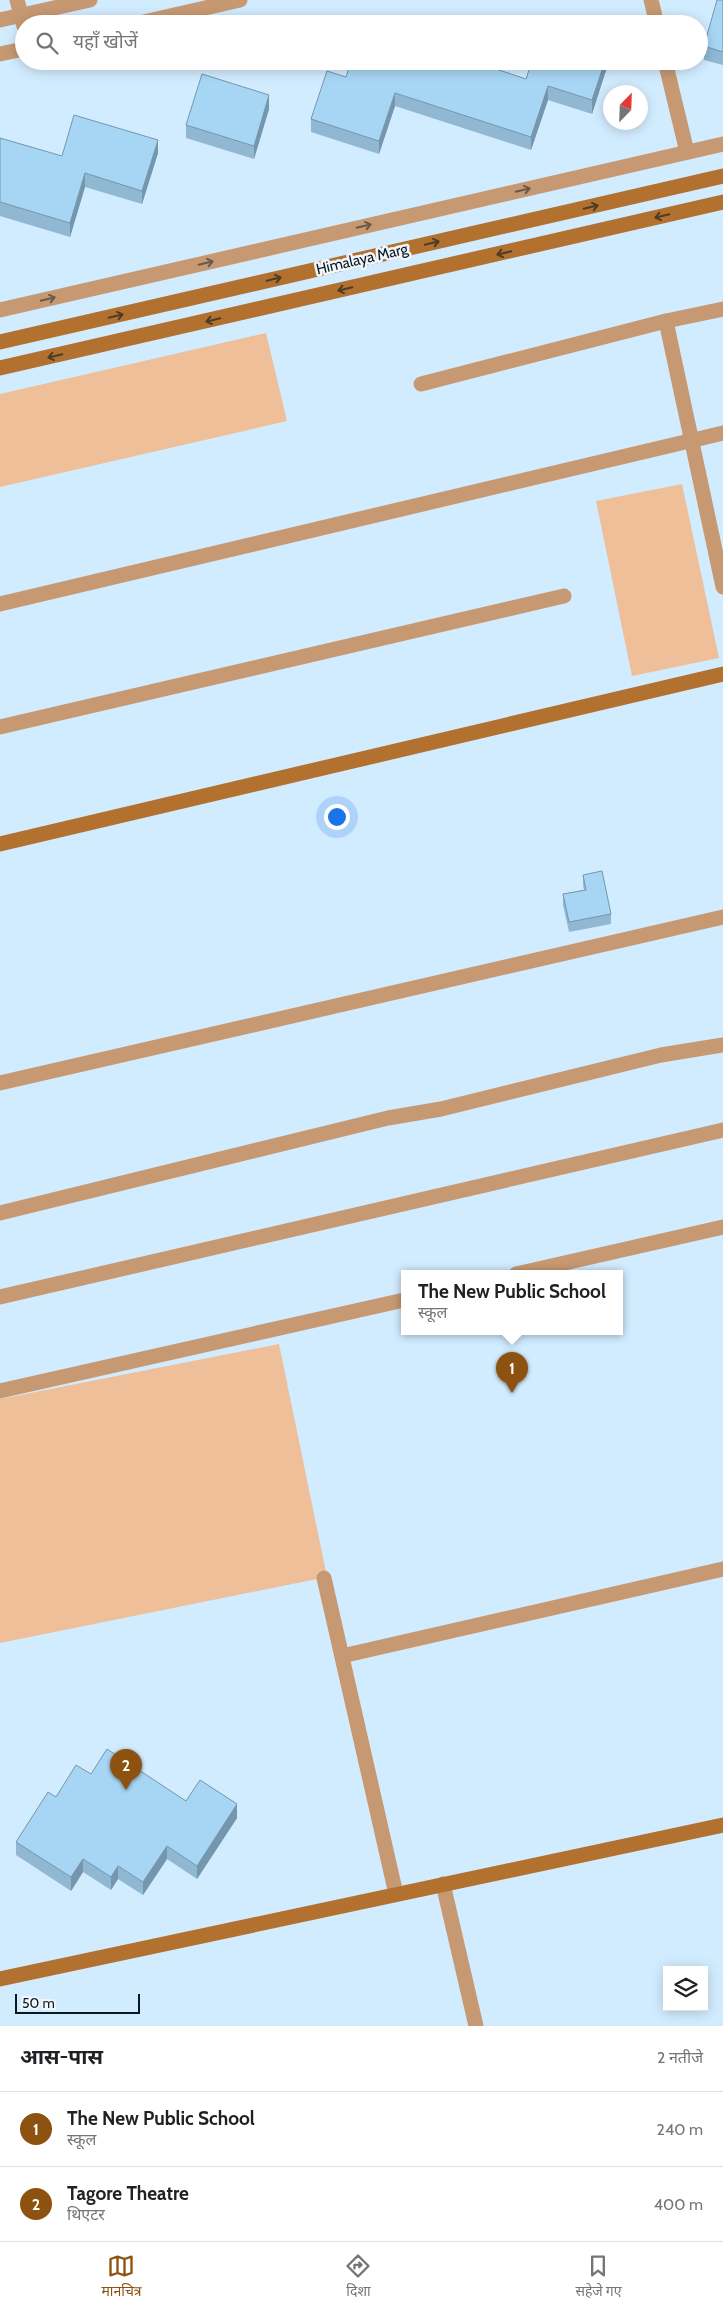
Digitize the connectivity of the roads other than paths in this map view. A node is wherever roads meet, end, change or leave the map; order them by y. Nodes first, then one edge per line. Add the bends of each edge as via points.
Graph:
1 (17, 0) edge
2 (90, 0) edge
3 (240, 0) edge
4 (651, 0) edge
5 (21, 15) edge
6 (41, 15) edge
7 (174, 15) edge
8 (655, 15) edge
9 (0, 20) edge
10 (15, 21) edge
11 (15, 51) edge
12 (0, 54) edge
13 (668, 70) edge
14 (723, 144) edge
15 (687, 152) junction
16 (723, 176) edge
17 (723, 202) edge
18 (723, 309) edge
19 (0, 310) edge
20 (666, 321) junction
21 (0, 342) edge
22 (0, 368) edge
23 (422, 384) dead end
24 (723, 433) edge
25 (692, 440) junction
26 (723, 587) edge
27 (564, 596) dead end
28 (0, 604) edge
29 (723, 674) edge
30 (0, 727) edge
31 (0, 844) edge
32 (723, 917) edge
33 (723, 1045) edge
34 (0, 1081) edge
35 (723, 1130) edge
36 (0, 1213) edge
37 (723, 1227) edge
38 (534, 1270) edge
39 (0, 1297) edge
40 (401, 1301) edge
41 (0, 1391) edge
42 (723, 1569) edge
43 (324, 1578) dead end
44 (342, 1656) junction
45 (723, 1825) edge
46 (443, 1884) junction
47 (396, 1894) junction
48 (0, 1979) edge
49 (476, 2026) edge

1 - 5 street
2 - 6 street
3 - 7 street
4 - 8 street
9 - 10 street
11 - 12 street
13 - 15 street
14 - 15 street
19 -> 15 street
21 -> 16 main road, Himalaya Marg
17 -> 22 main road, Himalaya Marg
18 - 20 street
20 - 23 street
20 - 25 street
24 - 25 street
25 - 26 street
25 - 28 street
27 - 30 street
29 - 31 main road
32 - 34 street
33 - 36 street via 661,1055 441,1109 388,1118
35 - 39 street
37 - 38 street
40 - 41 street
42 - 44 street
43 - 44 street
44 - 47 street
45 - 46 main road
46 - 47 main road
46 - 49 street
47 - 48 main road

